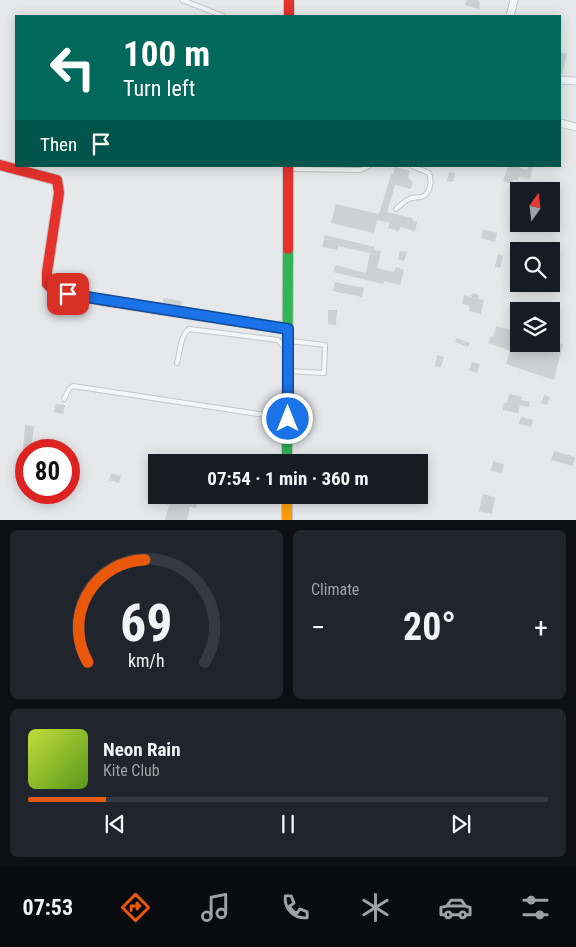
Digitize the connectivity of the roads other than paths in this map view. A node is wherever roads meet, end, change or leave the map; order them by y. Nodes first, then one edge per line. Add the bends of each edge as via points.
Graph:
1 (182, 0) edge
2 (289, 0) edge
3 (296, 0) edge
4 (514, 0) edge
5 (220, 15) edge
6 (289, 15) edge
7 (296, 15) edge
8 (510, 15) edge
9 (561, 80) edge
10 (576, 81) edge
11 (561, 123) edge
12 (576, 127) edge
13 (0, 165) edge
14 (293, 167) edge
15 (367, 167) edge
16 (414, 167) edge
17 (396, 209) dead end
18 (288, 329) junction
19 (292, 341) junction
20 (288, 355) junction
21 (177, 363) dead end
22 (292, 371) junction
23 (64, 399) dead end
24 (288, 419) junction
25 (288, 454) edge
26 (295, 454) edge
27 (287, 504) edge
28 (295, 504) edge
29 (287, 520) edge
30 (295, 520) edge

1 - 5 lane
2 - 6 main road
3 - 7 main road
4 - 8 street
9 - 10 street
11 - 12 street
13 - 18 main road via 57,180 59,193 47,272 52,290
14 - 15 lane via 360,170
14 - 18 main road
14 - 19 main road
16 - 17 lane via 429,173 430,186 422,197 406,200
18 - 19 main road
19 - 20 main road
19 - 22 main road
19 - 22 lane via 326,345 324,374
20 - 21 lane via 278,340 189,329 183,336
20 - 22 main road
22 - 24 main road
22 - 26 main road
23 - 24 lane via 73,386
24 - 25 main road
27 - 29 main road
28 - 30 main road

